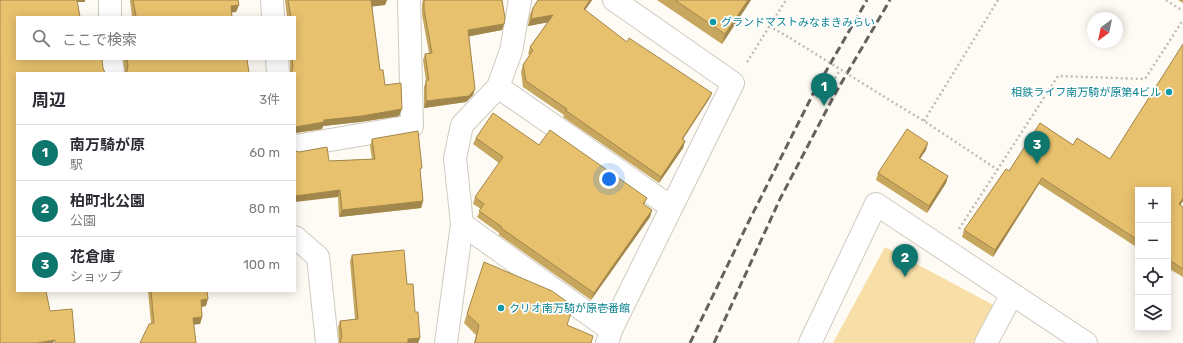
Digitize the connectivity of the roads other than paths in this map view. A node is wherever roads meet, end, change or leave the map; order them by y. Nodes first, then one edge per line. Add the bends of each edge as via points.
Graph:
1 (110, 0) edge
2 (272, 0) edge
3 (409, 0) edge
4 (520, 0) edge
5 (614, 0) edge
6 (110, 16) edge
7 (273, 16) edge
8 (111, 60) edge
9 (276, 60) edge
10 (113, 72) edge
11 (278, 72) edge
12 (498, 87) junction
13 (296, 146) edge
14 (671, 207) junction
15 (462, 224) junction
16 (296, 238) edge
17 (1012, 294) junction
18 (609, 336) edge
19 (327, 343) edge
20 (446, 343) edge
21 (810, 343) edge
22 (986, 343) edge
23 (1086, 343) edge

1 - 6 street
2 - 7 street
3 - 13 street via 412,126
4 - 12 street via 511,51
5 - 14 street via 733,83
8 - 10 street
9 - 11 street
12 - 14 street
12 - 15 street via 462,125 455,158
14 - 18 street
15 - 18 street
15 - 20 street
16 - 19 street via 318,256
17 - 21 street via 876,204
17 - 22 street
17 - 23 street

